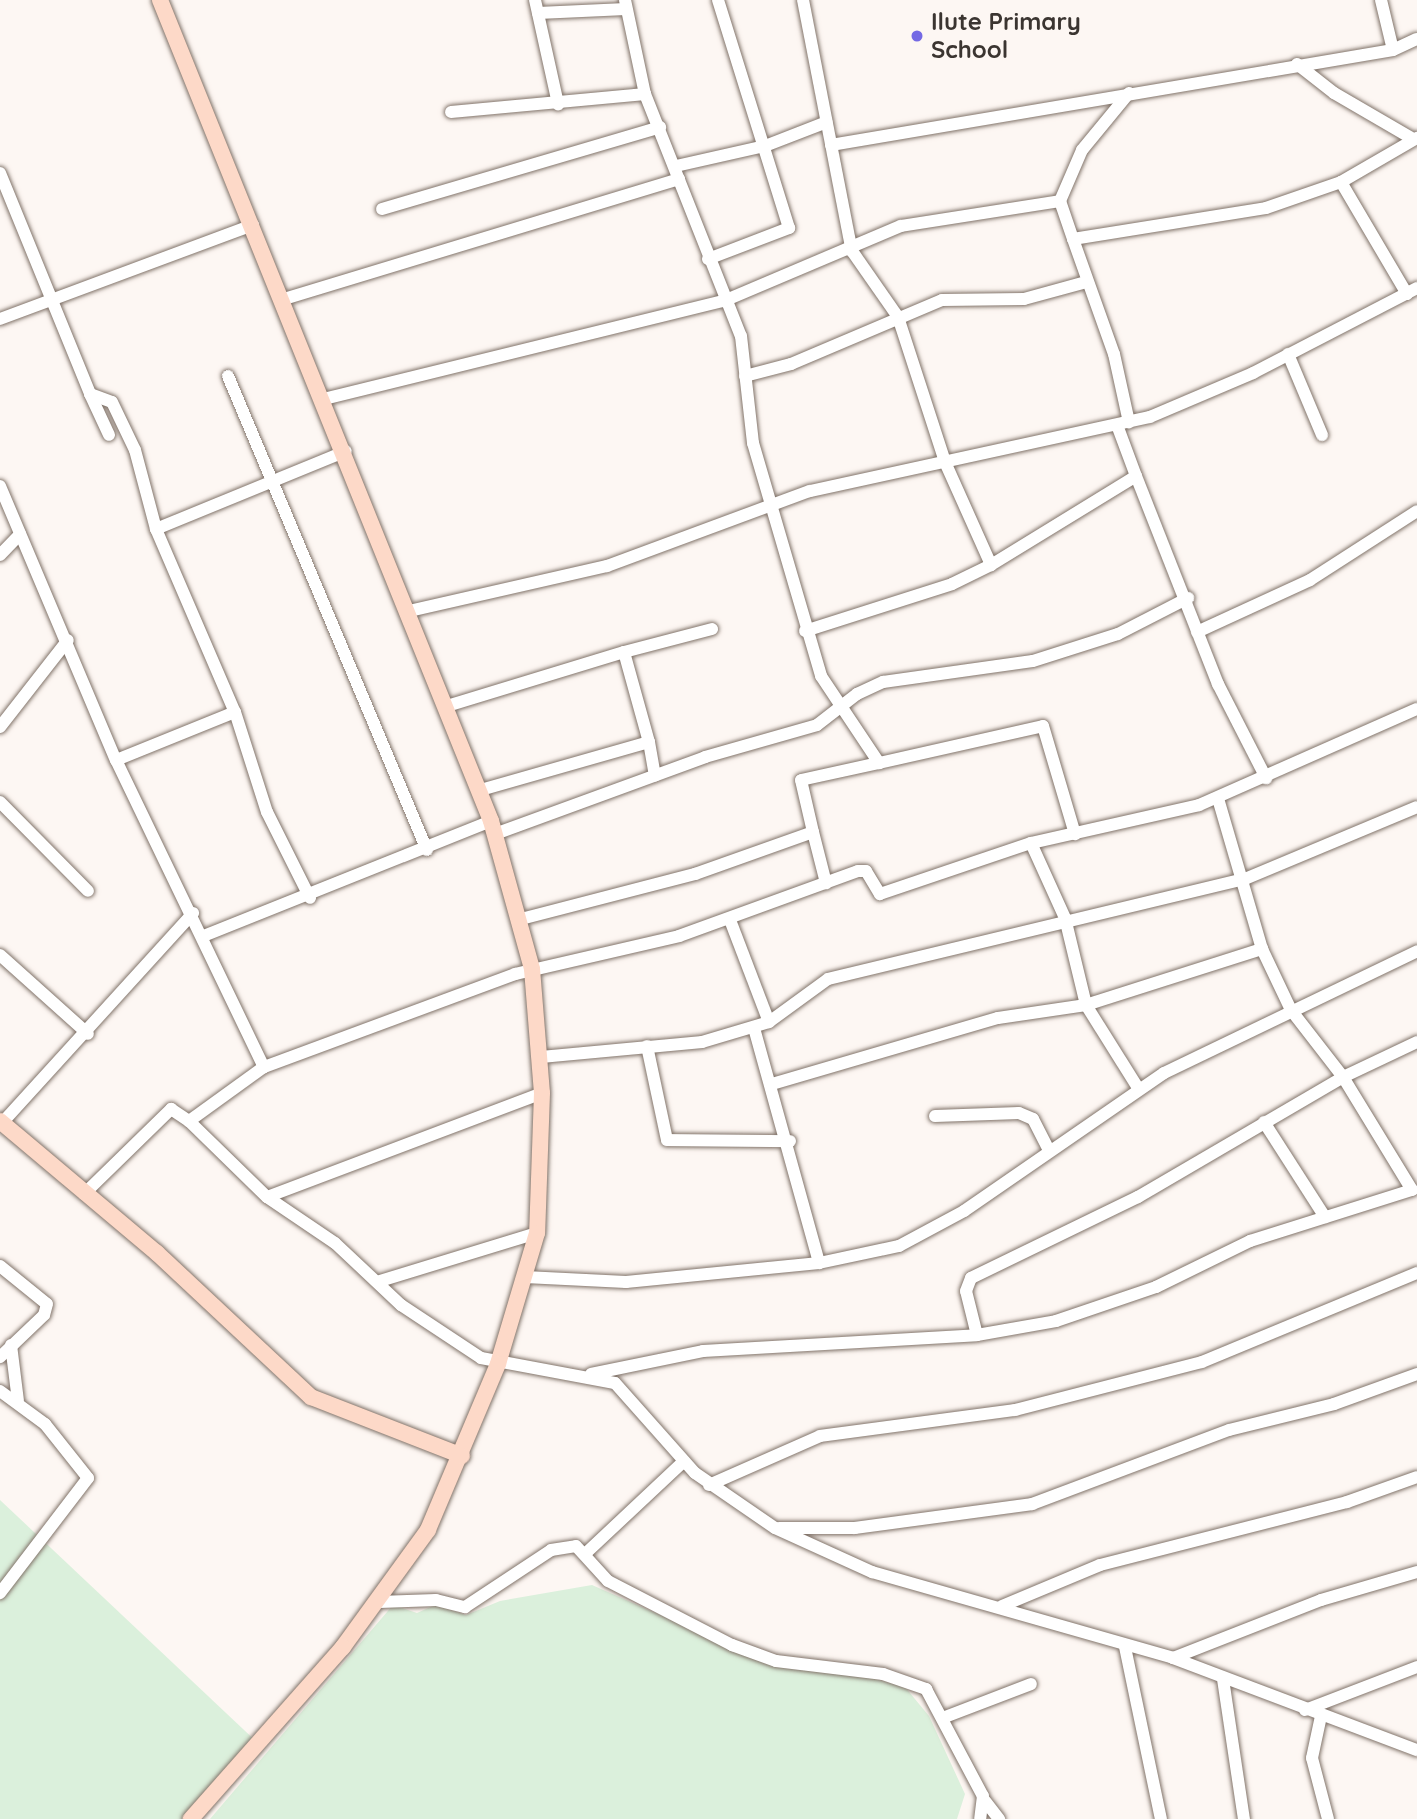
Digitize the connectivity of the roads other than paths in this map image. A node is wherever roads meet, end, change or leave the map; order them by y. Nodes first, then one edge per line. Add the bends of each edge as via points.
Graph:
1 (160, 0) edge
2 (718, 0) edge
3 (803, 0) edge
4 (1381, 0) edge
5 (625, 4) edge
6 (536, 7) edge
7 (1417, 40) edge
8 (1393, 50) junction
9 (1297, 64) junction
10 (1129, 92) junction
11 (645, 93) junction
12 (558, 104) junction
13 (451, 112) dead end
14 (827, 122) junction
15 (660, 127) junction
16 (1415, 138) edge
17 (831, 145) junction
18 (765, 146) junction
19 (677, 172) junction
20 (0, 173) edge
21 (1341, 182) junction
22 (1060, 201) junction
23 (382, 209) dead end
24 (253, 225) junction
25 (1073, 239) junction
26 (852, 251) junction
27 (708, 259) junction
28 (1086, 282) junction
29 (1412, 291) edge
30 (52, 297) junction
31 (284, 299) junction
32 (724, 301) junction
33 (898, 317) junction
34 (0, 320) edge
35 (1288, 354) junction
36 (228, 376) dead end
37 (745, 376) junction
38 (90, 394) junction
39 (324, 399) junction
40 (1123, 424) junction
41 (109, 435) dead end
42 (1322, 435) dead end
43 (346, 451) junction
44 (945, 462) junction
45 (1136, 476) junction
46 (268, 484) junction
47 (0, 486) edge
48 (771, 506) junction
49 (1417, 512) edge
50 (156, 529) junction
51 (20, 534) junction
52 (0, 555) edge
53 (991, 565) junction
54 (1188, 598) junction
55 (409, 611) junction
56 (712, 629) dead end
57 (804, 631) junction
58 (1197, 632) junction
59 (68, 640) junction
60 (624, 652) junction
61 (844, 704) junction
62 (447, 706) junction
63 (1417, 709) edge
64 (234, 712) junction
65 (0, 727) edge
66 (649, 742) junction
67 (116, 760) junction
68 (879, 763) junction
69 (655, 775) junction
70 (1266, 778) junction
71 (480, 790) junction
72 (1218, 799) junction
73 (0, 802) edge
74 (1417, 807) edge
75 (493, 827) junction
76 (813, 832) junction
77 (1075, 834) junction
78 (1031, 844) junction
79 (427, 850) junction
80 (1245, 879) junction
81 (826, 883) junction
82 (88, 891) dead end
83 (310, 898) junction
84 (193, 913) junction
85 (1065, 918) junction
86 (521, 919) junction
87 (730, 920) junction
88 (206, 935) junction
89 (1262, 949) junction
90 (1417, 951) edge
91 (0, 955) edge
92 (532, 969) junction
93 (1086, 1005) junction
94 (1291, 1010) junction
95 (769, 1022) junction
96 (754, 1028) junction
97 (88, 1034) junction
98 (1417, 1042) edge
99 (647, 1046) junction
100 (541, 1057) junction
101 (264, 1067) junction
102 (1343, 1077) junction
103 (772, 1084) junction
104 (1138, 1088) junction
105 (542, 1093) junction
106 (935, 1116) dead end
107 (190, 1121) junction
108 (1, 1122) edge
109 (1264, 1122) junction
110 (790, 1141) junction
111 (1048, 1149) junction
112 (1415, 1189) edge
113 (84, 1194) junction
114 (267, 1197) junction
115 (1325, 1217) junction
116 (537, 1233) junction
117 (819, 1263) junction
118 (0, 1266) edge
119 (1417, 1273) edge
120 (525, 1277) junction
121 (380, 1281) junction
122 (977, 1335) junction
123 (11, 1345) junction
124 (0, 1357) edge
125 (498, 1364) junction
126 (1417, 1374) edge
127 (588, 1375) junction
128 (0, 1391) edge
129 (18, 1401) junction
130 (462, 1456) junction
131 (684, 1461) junction
132 (1417, 1477) edge
133 (709, 1485) junction
134 (775, 1528) junction
135 (586, 1553) junction
136 (1417, 1572) edge
137 (0, 1593) edge
138 (379, 1602) junction
139 (1002, 1606) junction
140 (1125, 1647) junction
141 (1173, 1658) junction
142 (1417, 1667) edge
143 (1223, 1679) junction
144 (1031, 1684) dead end
145 (1305, 1710) junction
146 (1321, 1716) junction
147 (945, 1717) junction
148 (1417, 1750) edge
149 (985, 1801) junction
150 (191, 1819) edge
151 (980, 1819) edge
152 (999, 1819) edge
153 (1161, 1819) edge
154 (1244, 1819) edge
155 (1328, 1819) edge

1 - 24 main road
2 - 18 street
3 - 14 street
4 - 8 street
5 - 6 street
5 - 11 street
6 - 12 street
7 - 8 street
8 - 9 street
9 - 10 street
9 - 16 street via 1334,93
10 - 17 street via 976,125
10 - 22 street via 1082,150
11 - 12 street
11 - 15 street
12 - 13 street
14 - 17 street
14 - 18 street
15 - 19 street
15 - 23 street
16 - 21 street
17 - 26 street
18 - 19 street
18 - 27 street via 787,233
19 - 27 street
19 - 31 street
20 - 30 street
21 - 25 street via 1266,208
21 - 29 street
22 - 25 street
22 - 26 street via 937,217
24 - 30 street
24 - 31 main road
25 - 28 street
26 - 32 street
26 - 33 street
27 - 32 street
28 - 33 street via 1024,299 948,298
28 - 40 street via 1114,354
29 - 35 street
30 - 34 street
30 - 38 street
31 - 39 main road
32 - 37 street via 741,336
32 - 39 street
33 - 37 street
33 - 44 street
35 - 40 street
35 - 42 street
36 - 46 street
37 - 48 street via 753,443
38 - 41 street
38 - 50 street via 112,402 135,450
39 - 43 main road
40 - 44 street via 1039,436
40 - 45 street
43 - 46 street
43 - 55 main road
44 - 48 street via 810,491
44 - 53 street
45 - 53 street
45 - 54 street
46 - 50 street
46 - 79 street via 344,644
47 - 51 street
48 - 55 street via 607,566
48 - 57 street via 794,571
49 - 58 street via 1310,580
50 - 64 street
51 - 52 street
51 - 59 street
53 - 57 street via 952,584
54 - 58 street
54 - 61 street via 1074,649 1033,661 902,677
55 - 62 main road
56 - 60 street
57 - 61 street via 821,676
58 - 70 street
59 - 65 street
59 - 67 street
60 - 62 street
60 - 66 street
61 - 68 street
61 - 69 street via 817,725
62 - 71 main road
63 - 70 street
64 - 67 street
64 - 83 street via 267,812
66 - 69 street
66 - 71 street
67 - 84 street
68 - 76 street via 801,780
68 - 77 street via 1043,726
69 - 75 street
70 - 72 street
71 - 75 main road
72 - 77 street
72 - 80 street
73 - 82 street
74 - 80 street
75 - 79 street
75 - 86 main road
76 - 81 street
76 - 86 street via 695,874
77 - 78 street
78 - 81 street via 880,894 863,870
78 - 85 street
79 - 83 street
80 - 85 street
80 - 89 street
81 - 87 street
83 - 88 street
84 - 88 street
84 - 97 street
85 - 93 street
85 - 95 street via 828,979
86 - 92 main road
87 - 92 street
87 - 95 street
88 - 101 street
89 - 93 street
89 - 94 street
90 - 94 street
91 - 97 street
92 - 100 main road
92 - 101 street
93 - 103 street via 998,1018
93 - 104 street
94 - 102 street
94 - 104 street
95 - 96 street
96 - 99 street via 702,1042
96 - 103 street
97 - 108 street
98 - 102 street
99 - 100 street
99 - 110 street via 667,1140
100 - 105 main road
101 - 107 street
102 - 109 street
102 - 112 street
103 - 110 street
104 - 111 street
105 - 114 street
105 - 116 main road
106 - 111 street via 1019,1113 1033,1119
107 - 113 street via 171,1109
107 - 114 street
108 - 113 main road
109 - 115 street
109 - 122 street via 1138,1197 971,1278 966,1291
110 - 117 street
111 - 117 street via 923,1236
112 - 115 street
113 - 130 main road via 311,1397
114 - 121 street
115 - 122 street via 1231,1249 1122,1300
116 - 120 main road
116 - 121 street
117 - 120 street via 626,1282
118 - 123 street via 47,1304 44,1315
119 - 133 street via 1202,1362 1015,1410 820,1436
120 - 125 main road
121 - 125 street via 440,1333
122 - 127 street via 703,1351
123 - 124 street
123 - 129 street
125 - 127 street
125 - 130 main road
126 - 134 street via 1334,1404 1229,1430 1032,1504 855,1528
127 - 131 street via 624,1388
128 - 129 street
129 - 137 street via 62,1442 88,1478
130 - 138 main road via 428,1530
131 - 133 street
131 - 135 street
132 - 139 street via 1347,1503 1101,1565
133 - 134 street
134 - 139 street via 872,1573
135 - 138 street via 564,1545 551,1550 465,1607 436,1600
135 - 147 street via 608,1581 688,1626 776,1661 883,1674 917,1685
136 - 141 street
138 - 150 main road
139 - 140 street
140 - 141 street
140 - 153 street
141 - 143 street
142 - 145 street
143 - 145 street
143 - 154 street
144 - 147 street
145 - 146 street
146 - 148 street
146 - 155 street via 1312,1758
147 - 149 street
149 - 151 street
149 - 152 street

